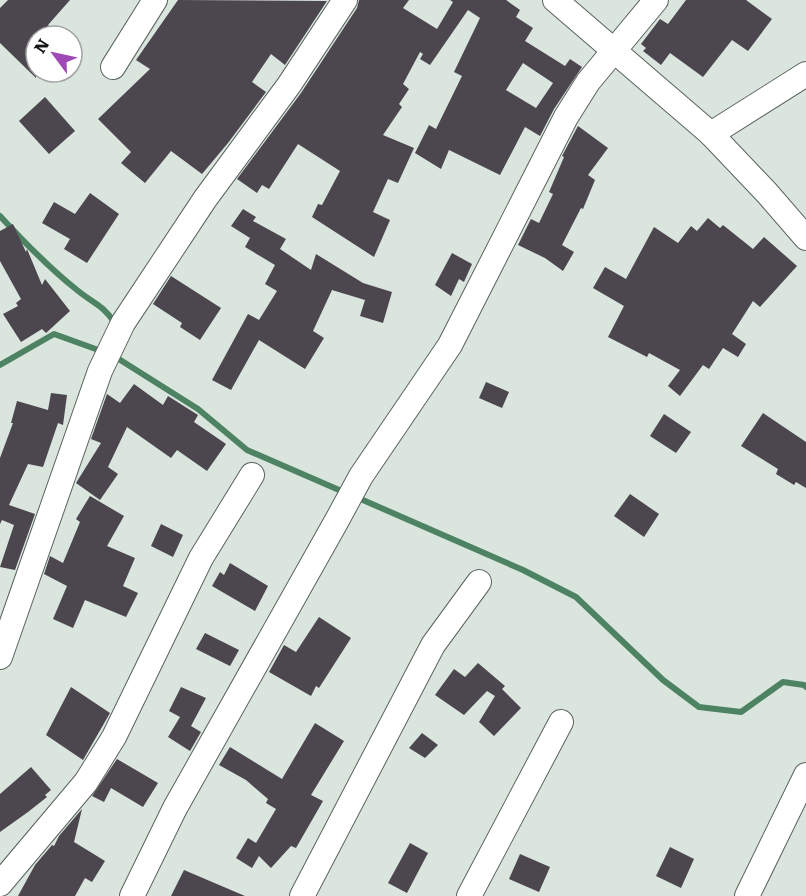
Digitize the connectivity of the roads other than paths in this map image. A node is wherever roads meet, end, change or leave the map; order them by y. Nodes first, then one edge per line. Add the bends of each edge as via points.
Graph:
1 (155, 0) edge
2 (345, 0) edge
3 (555, 0) edge
4 (656, 0) edge
5 (613, 51) junction
6 (113, 67) dead end
7 (806, 74) edge
8 (711, 134) junction
9 (806, 238) edge
10 (252, 475) dead end
11 (480, 582) dead end
12 (0, 657) edge
13 (561, 722) dead end
14 (806, 775) edge
15 (0, 884) edge
16 (132, 896) edge
17 (302, 896) edge
18 (469, 896) edge
19 (747, 896) edge

1 - 6 street
2 - 12 street via 123,323 100,370
3 - 5 street
4 - 5 street
5 - 8 street
5 - 16 street via 566,117 450,345 361,476 175,808
7 - 8 street
8 - 9 street
10 - 15 street via 201,558 114,737 86,782
11 - 17 street via 433,645
13 - 18 street
14 - 19 street

